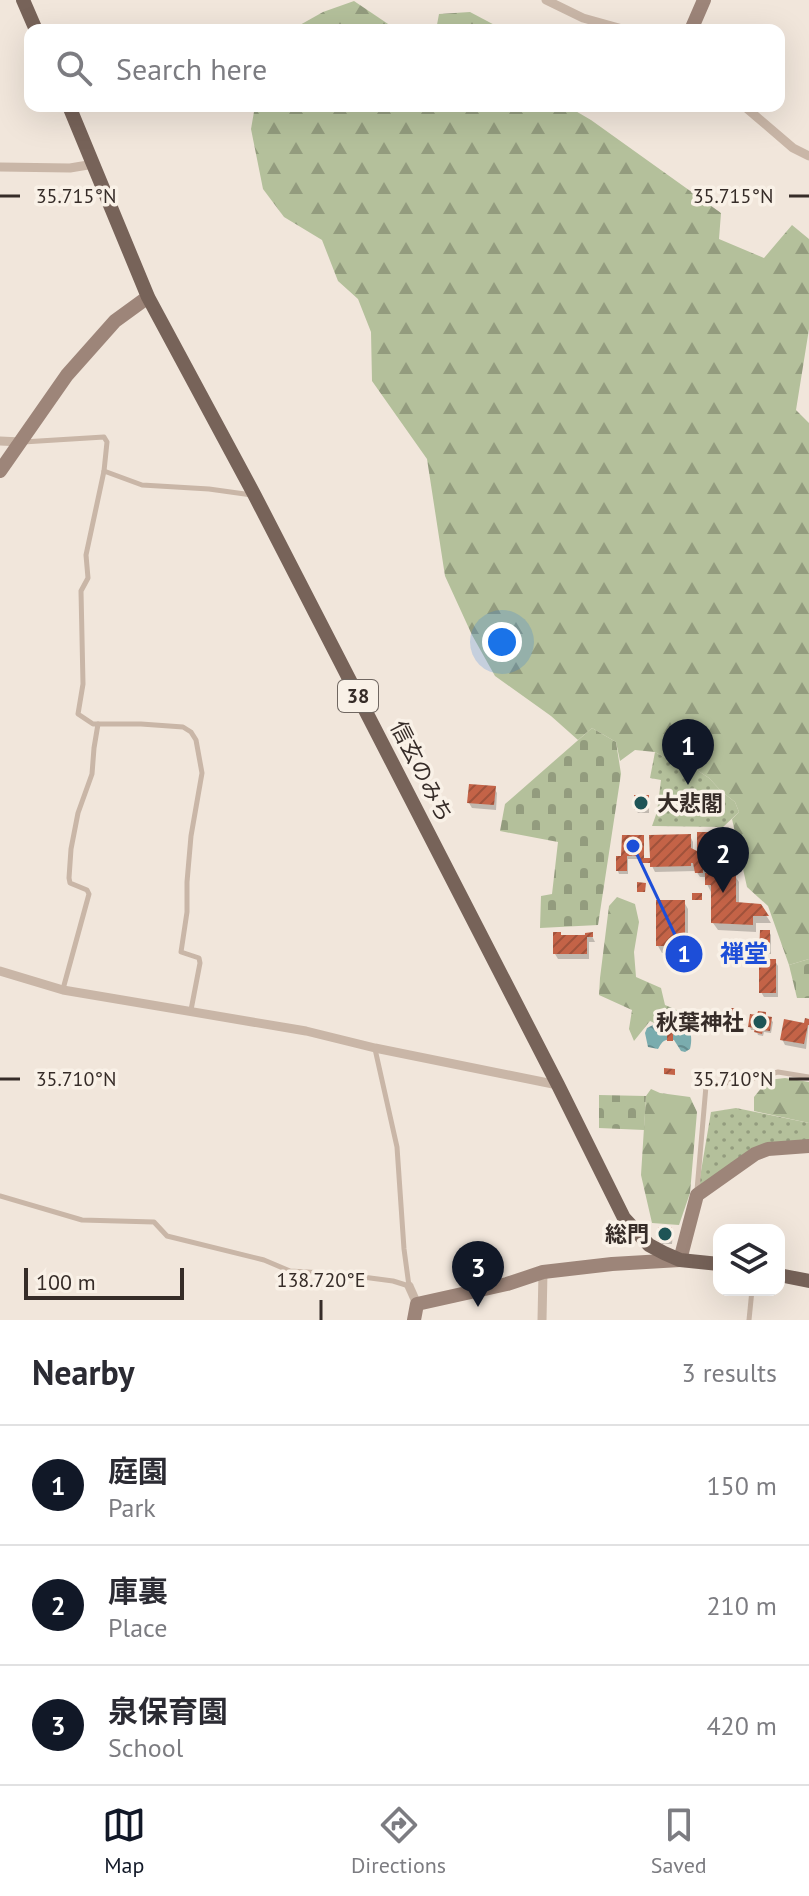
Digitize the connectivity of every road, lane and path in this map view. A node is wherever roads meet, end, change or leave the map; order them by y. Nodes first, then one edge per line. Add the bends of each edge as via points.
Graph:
1 (23, 0) edge
2 (546, 0) edge
3 (704, 0) edge
4 (33, 24) edge
5 (604, 24) edge
6 (694, 24) edge
7 (72, 112) edge
8 (751, 112) edge
9 (809, 156) edge
10 (94, 164) junction
11 (0, 167) edge
12 (148, 297) junction
13 (0, 441) edge
14 (21, 442) junction
15 (0, 471) edge
16 (104, 471) junction
17 (255, 496) junction
18 (98, 724) junction
19 (0, 971) edge
20 (63, 990) junction
21 (191, 1011) junction
22 (375, 1048) junction
23 (809, 1077) edge
24 (558, 1085) junction
25 (809, 1146) edge
26 (697, 1195) junction
27 (0, 1196) edge
28 (680, 1260) junction
29 (713, 1263) edge
30 (543, 1272) junction
31 (785, 1276) edge
32 (809, 1281) edge
33 (409, 1286) junction
34 (751, 1296) edge
35 (417, 1304) junction
36 (414, 1320) edge
37 (542, 1320) edge
38 (749, 1320) edge

1 - 4 main road
2 - 5 street
3 - 6 street
7 - 10 main road, 信玄のみち / 38
8 - 9 street
10 - 11 street
10 - 12 main road, 信玄のみち / 38
12 - 14 street via 115,321 76,364
12 - 17 main road, 信玄のみち / 38
13 - 14 street
14 - 15 street
14 - 16 lane via 104,437
16 - 17 lane via 142,485
16 - 18 lane via 86,555 88,578 81,591 83,684 78,714
17 - 24 main road, 信玄のみち / 38
18 - 20 lane via 69,878 89,894
18 - 21 lane via 183,727 196,740 202,773 181,946 181,952 200,963
19 - 20 street
20 - 21 street
21 - 22 street
22 - 24 street
22 - 33 lane via 397,1147
23 - 26 lane via 778,1072 706,1086
24 - 28 main road, 信玄のみち / 38 via 624,1218 649,1245
25 - 26 street via 755,1154
26 - 28 street
27 - 33 lane via 82,1220 154,1222 167,1236 290,1271
28 - 29 main road, 38
28 - 30 street
30 - 35 street
30 - 37 street
31 - 32 main road
33 - 35 street
34 - 38 lane
35 - 36 street

